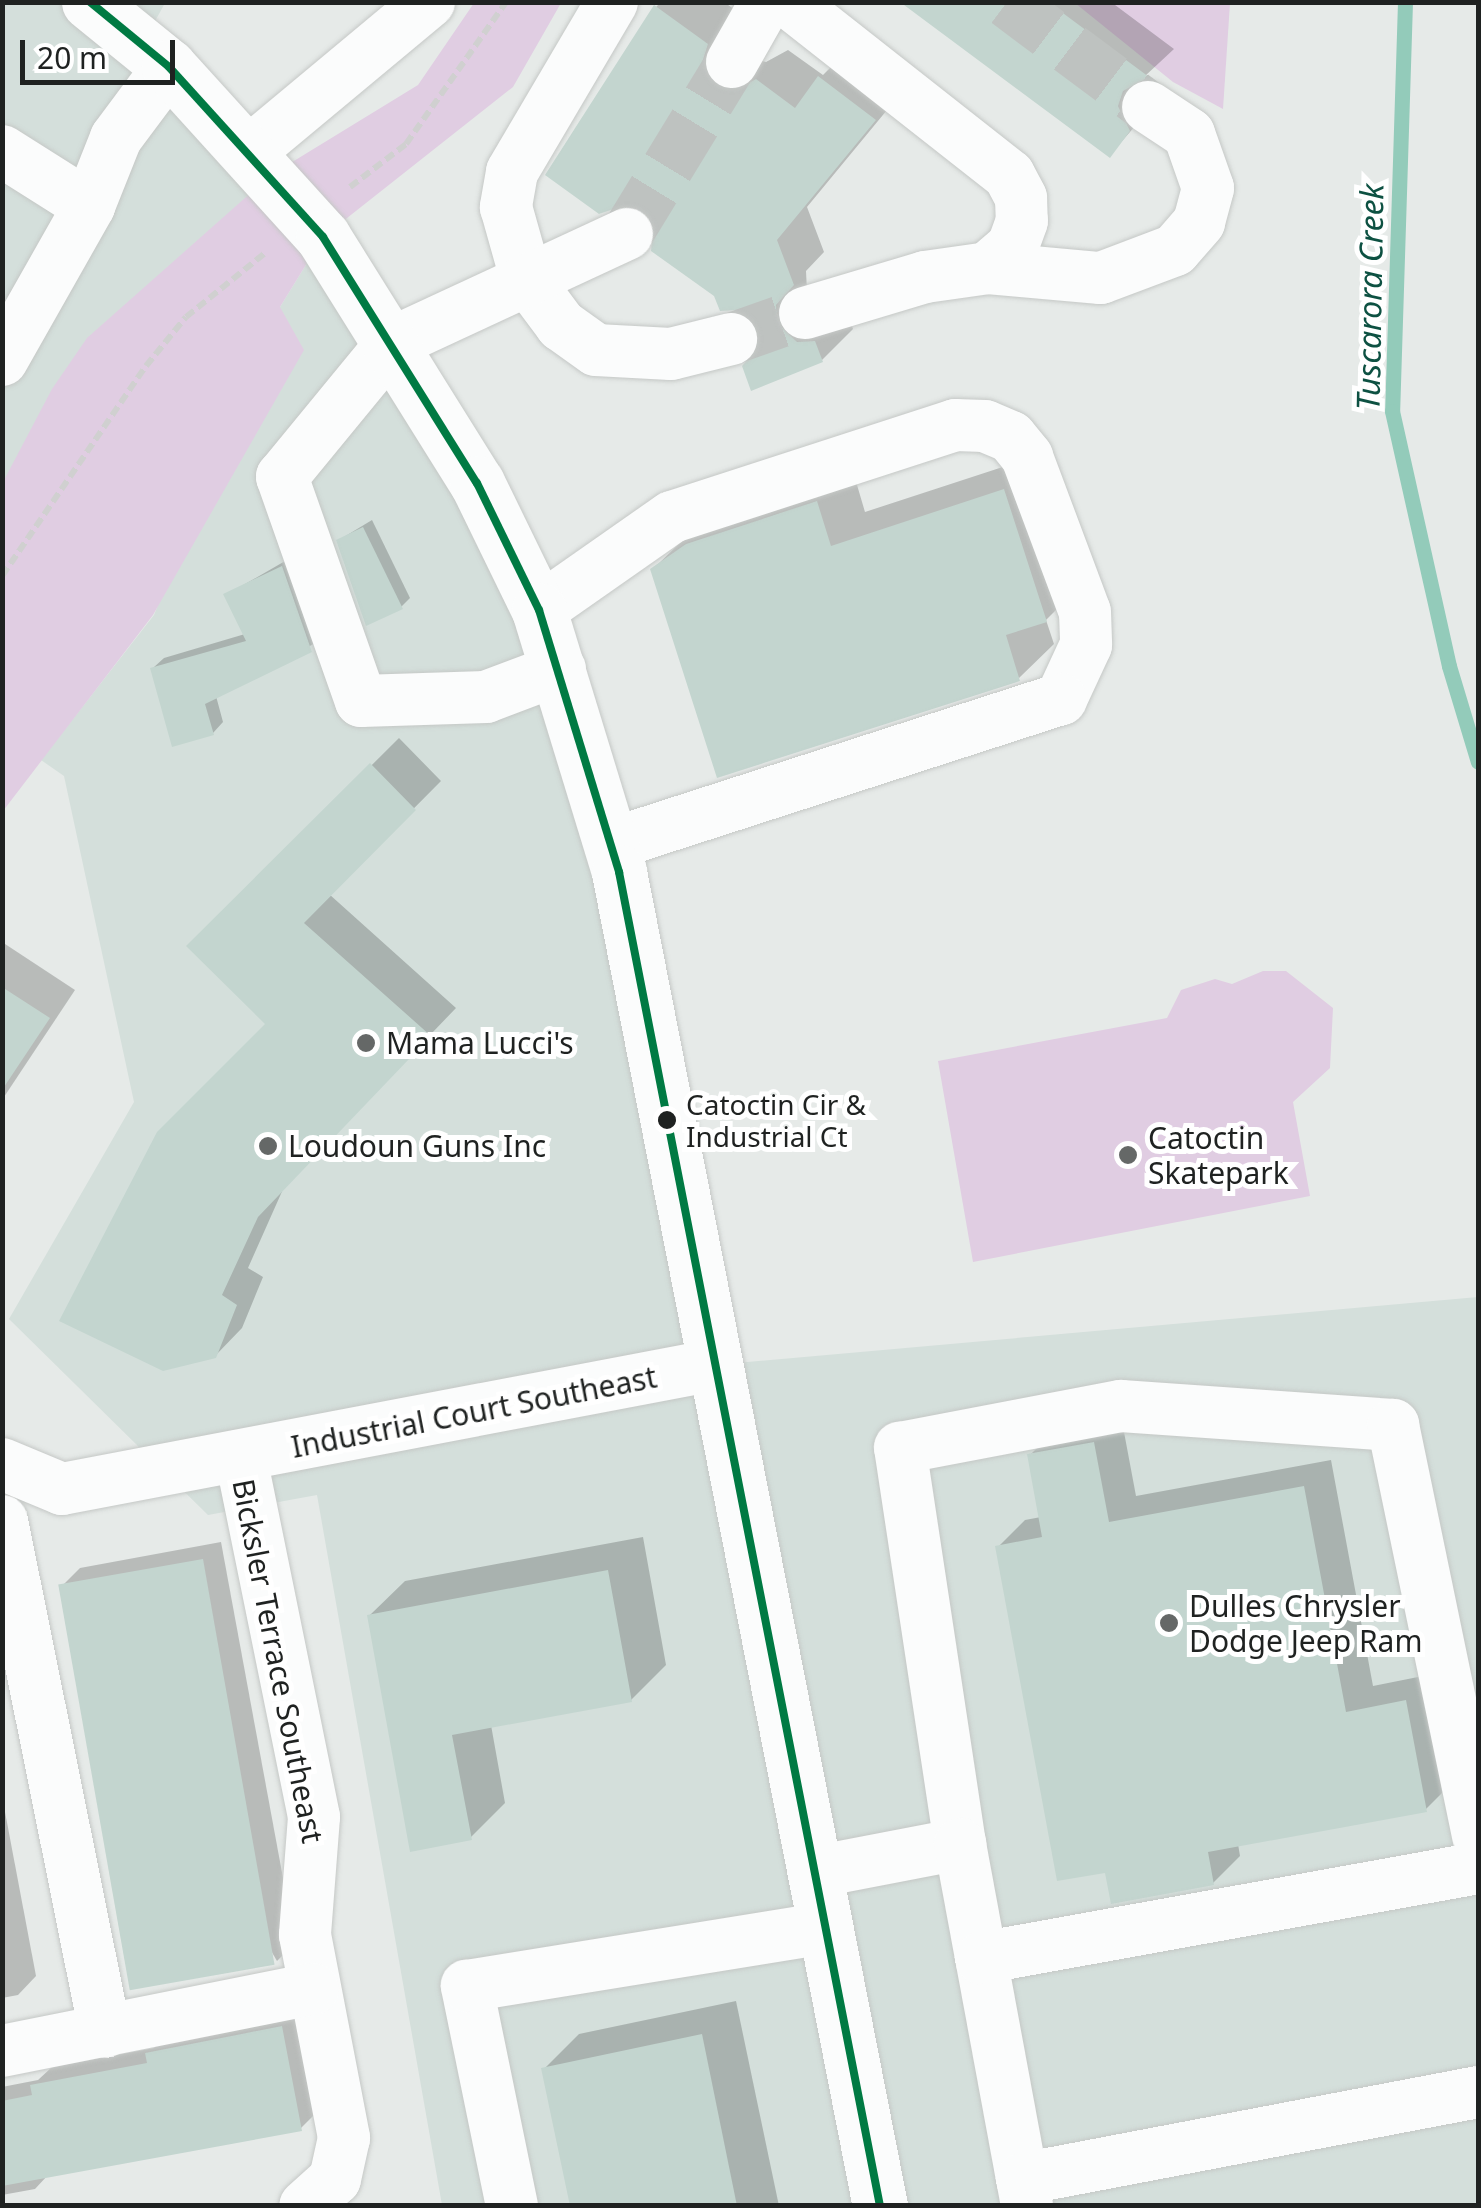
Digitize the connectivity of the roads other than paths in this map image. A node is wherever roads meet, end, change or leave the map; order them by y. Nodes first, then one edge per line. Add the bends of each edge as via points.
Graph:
1 (89, 2) edge
2 (612, 2) edge
3 (766, 2) edge
4 (789, 2) edge
5 (426, 4) edge
6 (732, 62) tunnel mouth
7 (169, 68) junction
8 (1148, 106) tunnel mouth
9 (2, 151) edge
10 (250, 151) junction
11 (89, 206) junction
12 (627, 234) tunnel mouth
13 (988, 268) junction
14 (526, 278) junction
15 (805, 313) tunnel mouth
16 (730, 338) tunnel mouth
17 (392, 343) junction
18 (2, 360) edge
19 (540, 610) junction
20 (560, 669) junction
21 (612, 844) junction
22 (714, 1365) junction
23 (240, 1458) junction
24 (2, 1464) edge
25 (2, 1521) edge
26 (1478, 1836) edge
27 (960, 1844) junction
28 (1478, 1868) edge
29 (814, 1872) junction
30 (825, 1928) junction
31 (981, 1958) junction
32 (314, 1989) junction
33 (105, 2032) junction
34 (2, 2051) edge
35 (1478, 2092) edge
36 (1024, 2192) edge
37 (305, 2206) edge
38 (512, 2206) edge
39 (880, 2206) edge

1 - 7 main road
2 - 14 street via 512,172 506,207
3 - 6 street
4 - 13 street via 1009,176 1022,198 1022,221 1013,246
5 - 10 street
7 - 10 main road
7 - 11 street via 116,138
8 - 13 street via 1189,134 1208,188 1199,222 1175,250 1101,278
9 - 11 street
10 - 17 main road via 309,218
11 - 18 street
12 - 14 street
13 - 15 street via 925,276
14 - 16 street via 562,325 596,350 671,354
14 - 17 street
17 - 19 main road via 476,483
17 - 20 street via 282,477 361,701 486,698
19 - 20 main road
19 - 21 street via 672,517 955,425 985,426 1011,437 1027,457 1085,612 1086,645 1060,699
20 - 21 main road
21 - 22 main road
22 - 23 street, Industrial Court Southeast
22 - 29 main road
23 - 24 street, Industrial Court Southeast via 62,1488
23 - 32 street, Bicksler Terrace Southeast via 316,1834 305,1935
25 - 33 street
26 - 27 street via 1392,1425 1121,1406 900,1448
27 - 29 street
27 - 31 street
28 - 31 street
29 - 30 main road
30 - 38 street via 466,1986
30 - 39 main road
31 - 36 street
32 - 33 street
32 - 37 street, Bicksler Terrace Southeast via 344,2138 335,2178
33 - 34 street
35 - 36 street

